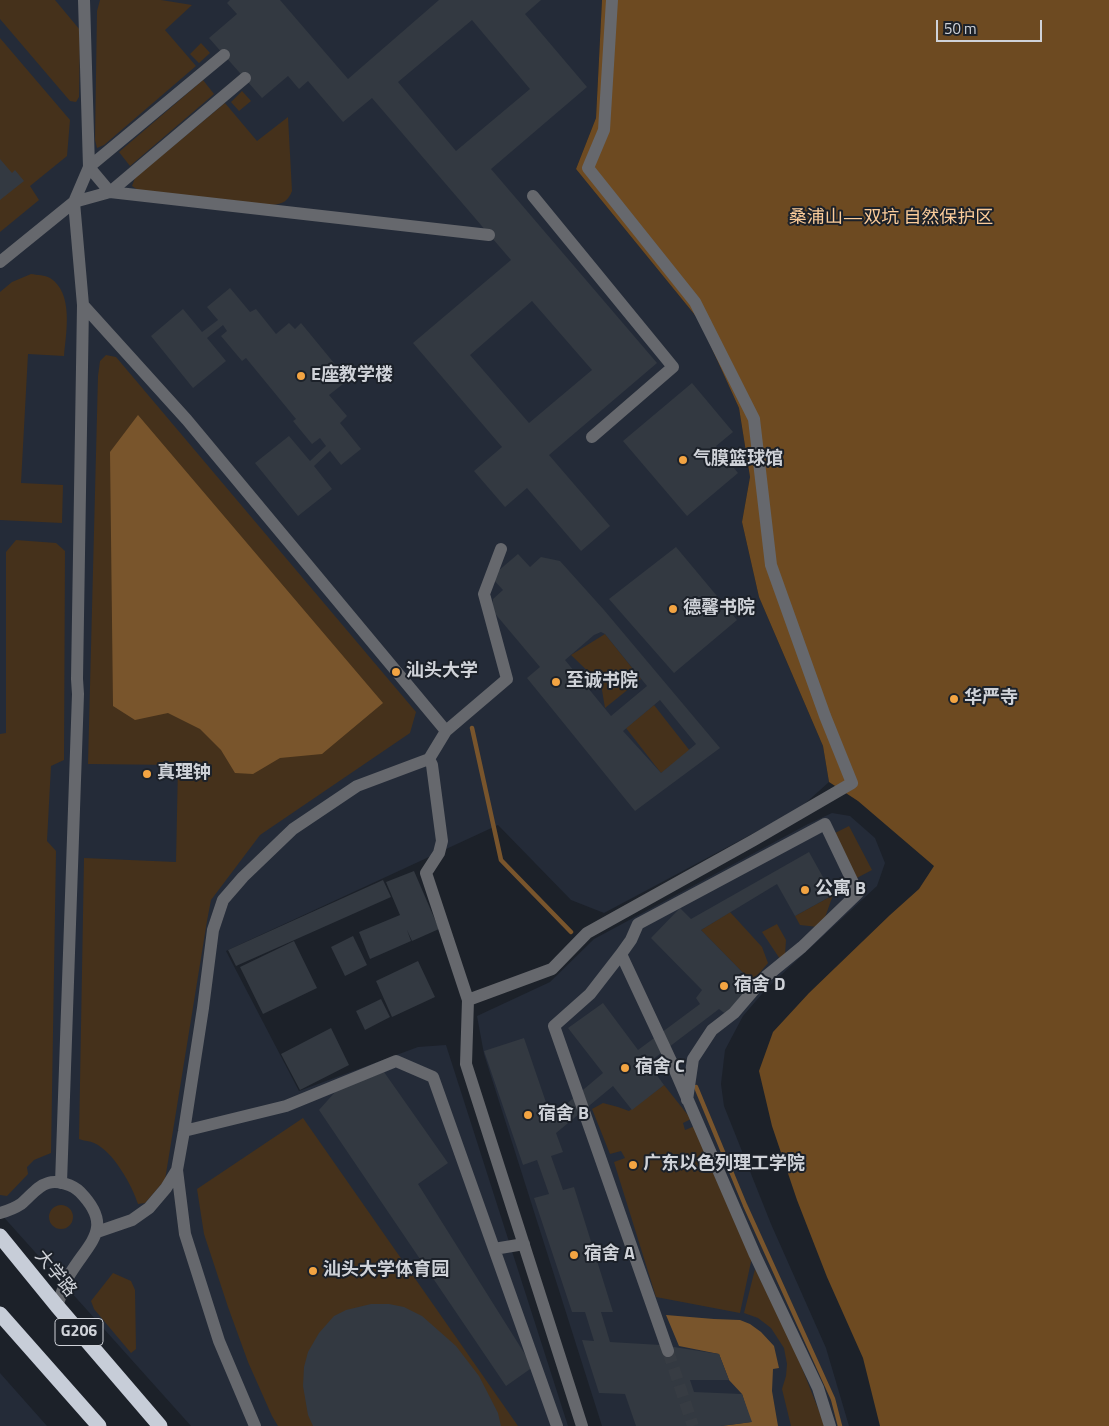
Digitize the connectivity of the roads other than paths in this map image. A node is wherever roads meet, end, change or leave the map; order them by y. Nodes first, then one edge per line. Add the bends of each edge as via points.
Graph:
1 (84, 0) edge
2 (612, 0) edge
3 (224, 55) dead end
4 (246, 78) dead end
5 (89, 167) junction
6 (110, 192) junction
7 (533, 196) dead end
8 (74, 202) junction
9 (489, 235) dead end
10 (0, 248) edge
11 (18, 248) junction
12 (0, 262) edge
13 (82, 305) junction
14 (592, 437) dead end
15 (500, 549) dead end
16 (446, 731) junction
17 (429, 759) junction
18 (622, 954) junction
19 (468, 1000) junction
20 (687, 1100) junction
21 (184, 1130) junction
22 (177, 1170) junction
23 (61, 1183) junction
24 (0, 1213) edge
25 (97, 1232) junction
26 (0, 1236) edge
27 (524, 1244) junction
28 (494, 1250) junction
29 (57, 1306) junction
30 (0, 1314) edge
31 (668, 1351) tunnel mouth
32 (99, 1426) edge
33 (160, 1426) edge
34 (255, 1426) edge
35 (556, 1426) edge
36 (582, 1426) edge
37 (830, 1426) edge

1 - 5 street
2 - 19 street via 604,130 588,168 696,302 754,419 771,565 852,783 587,934 552,969
3 - 5 street
4 - 6 street
5 - 6 street
5 - 8 street
6 - 8 street
6 - 9 street
7 - 14 street via 673,367
8 - 11 street
8 - 13 street
10 - 11 street
11 - 12 street
13 - 16 street via 187,420
13 - 23 street via 78,694
15 - 16 street via 484,594 507,680
16 - 17 street
17 - 19 street via 442,841 439,853 426,873
17 - 21 street via 357,786 293,829 243,876 224,900 213,930
18 - 20 street
18 - 20 street via 638,924 824,824 858,893 712,1030 693,1059
18 - 31 street via 590,994 554,1026
19 - 27 street via 466,1064
20 - 37 street via 818,1388
21 - 22 street
21 - 28 street via 286,1106 396,1061 433,1077
22 - 25 street via 149,1208 132,1220
22 - 34 street via 185,1234 219,1341
23 - 24 street via 48,1183 20,1204
23 - 25 street via 77,1189 89,1201 97,1218
25 - 29 street via 68,1276
26 - 29 highway, 大学路 / G206
27 - 28 street
27 - 36 street
28 - 35 street
29 - 33 highway, 大学路 / G206
30 - 32 highway, G206

